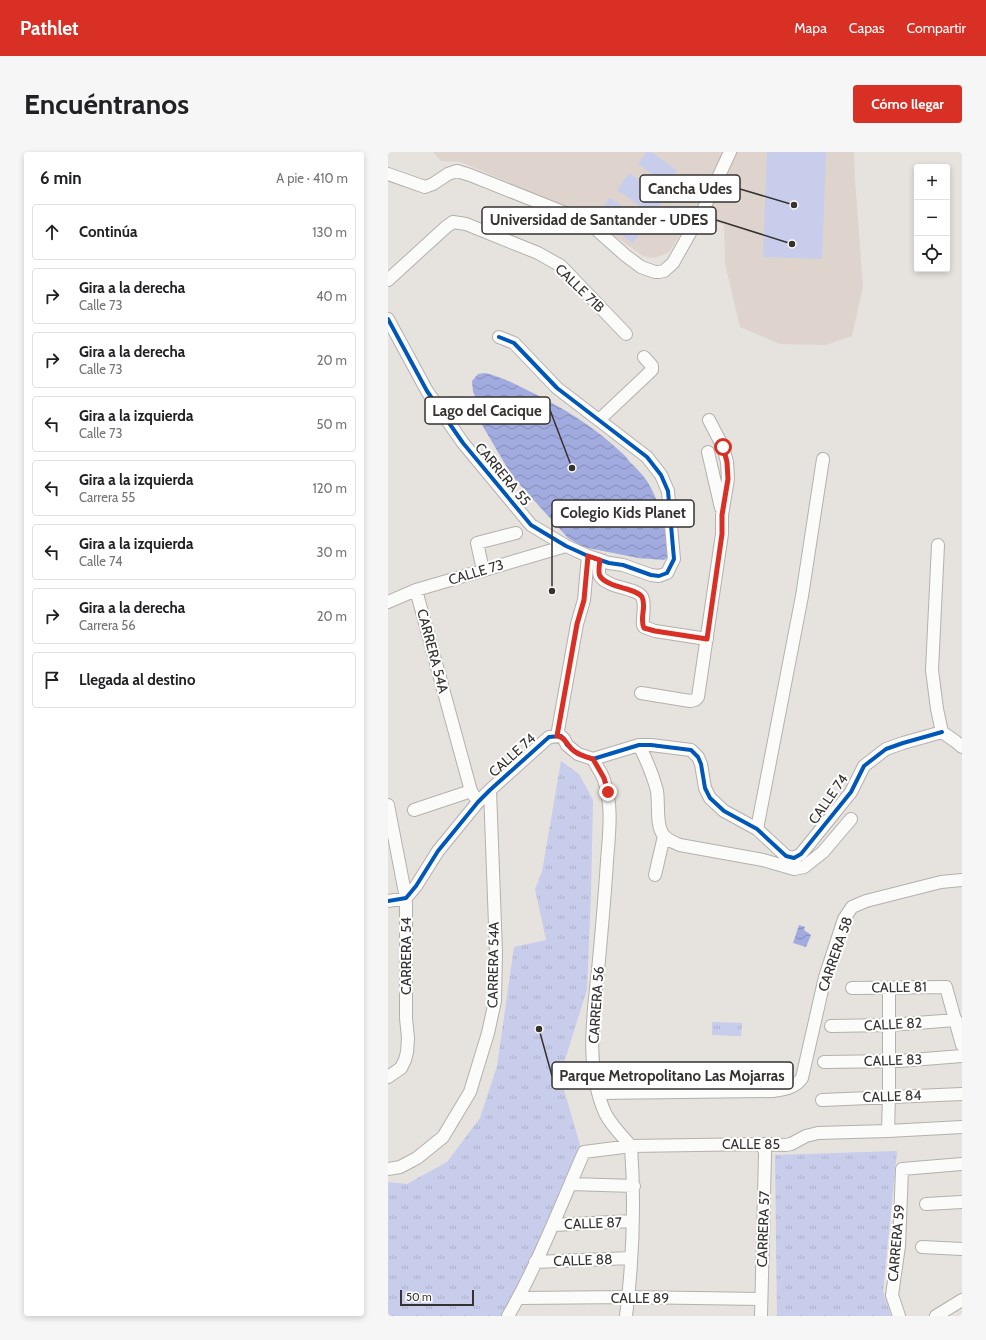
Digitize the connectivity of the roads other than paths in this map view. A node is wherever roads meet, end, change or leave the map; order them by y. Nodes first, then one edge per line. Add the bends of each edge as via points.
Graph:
1 (730, 152) edge
2 (388, 174) edge
3 (388, 280) edge
4 (388, 319) edge
5 (626, 334) dead end
6 (499, 336) dead end
7 (644, 357) dead end
8 (599, 420) junction
9 (709, 420) dead end
10 (708, 452) dead end
11 (823, 459) dead end
12 (722, 515) junction
13 (516, 532) dead end
14 (938, 545) dead end
15 (566, 546) junction
16 (599, 560) junction
17 (483, 570) junction
18 (416, 590) junction
19 (388, 602) edge
20 (707, 639) junction
21 (641, 693) dead end
22 (942, 732) junction
23 (557, 736) junction
24 (639, 745) junction
25 (962, 747) edge
26 (593, 759) junction
27 (490, 790) junction
28 (471, 791) junction
29 (478, 802) junction
30 (388, 805) edge
31 (414, 810) dead end
32 (851, 819) dead end
33 (757, 829) junction
34 (664, 836) junction
35 (655, 876) dead end
36 (957, 880) edge
37 (406, 898) junction
38 (388, 901) edge
39 (852, 988) dead end
40 (889, 988) junction
41 (956, 1020) junction
42 (889, 1025) junction
43 (831, 1026) dead end
44 (962, 1045) edge
45 (962, 1056) edge
46 (889, 1060) junction
47 (824, 1062) dead end
48 (388, 1077) edge
49 (598, 1093) junction
50 (962, 1094) edge
51 (889, 1096) junction
52 (822, 1100) dead end
53 (962, 1127) edge
54 (888, 1131) junction
55 (760, 1144) junction
56 (632, 1146) junction
57 (962, 1164) edge
58 (388, 1170) edge
59 (571, 1184) junction
60 (634, 1186) junction
61 (962, 1202) edge
62 (926, 1204) dead end
63 (633, 1221) junction
64 (553, 1224) junction
65 (922, 1247) dead end
66 (962, 1249) edge
67 (631, 1258) junction
68 (535, 1262) junction
69 (518, 1298) junction
70 (628, 1298) junction
71 (761, 1299) junction
72 (962, 1300) edge
73 (508, 1316) edge
74 (626, 1316) edge
75 (761, 1316) edge
76 (898, 1316) edge
77 (936, 1316) edge

1 - 2 street via 704,208 673,263 659,272 641,267 588,222 470,174 457,171 425,187
3 - 5 street, CALLE 71B via 446,227 454,222 466,224 538,253 561,266
4 - 15 street, CARRERA 55 via 428,391 463,443 531,525
6 - 8 street, CARRERA 55 via 514,343 557,388
7 - 8 street via 652,366 652,370
8 - 16 street, CARRERA 55 via 647,457 661,475 668,491 674,559 667,573 659,576
9 - 12 street via 723,447 727,462 728,479
10 - 12 street
11 - 33 street via 802,596
12 - 20 street via 722,534
13 - 17 street via 477,543
14 - 22 street via 932,670
15 - 16 street, CARRERA 55
15 - 17 street, CALLE 73
16 - 20 street via 598,569 602,580 639,594 642,598 643,625 647,629
16 - 23 street via 577,624
17 - 18 street, CALLE 73
18 - 19 street, CALLE 73
18 - 28 street, CARRERA 54A
20 - 21 street via 698,697 695,700
22 - 25 street
22 - 33 street, CALLE 74 via 886,748 869,761 851,792 801,854 794,858 786,856
23 - 26 street, CALLE 74 via 564,738 567,745 578,754
23 - 27 street, CALLE 74 via 549,737
24 - 26 street, CALLE 74
24 - 33 street, CALLE 74 via 691,750 701,764 705,788 710,798 724,811
24 - 34 street via 657,790 658,816
26 - 49 street, CARRERA 56 via 604,778 610,811 592,1034
27 - 29 street, CALLE 74
27 - 58 street, CARRERA 54A via 496,952 495,1001 488,1033 470,1092 443,1137 417,1158
28 - 29 street, CARRERA 54A
28 - 31 street
29 - 37 street, CALLE 74 via 438,851
30 - 37 street, CARRERA 54
32 - 34 street via 823,852 804,867 794,869 763,860 680,845
34 - 35 street
36 - 49 street, CARRERA 58 via 866,901 852,907 844,919 825,977 802,1078 791,1088 773,1091
37 - 38 street
37 - 48 street, CARRERA 54 via 407,1052 401,1068
39 - 40 street, CALLE 81
40 - 41 street, CALLE 81 via 946,987
40 - 42 street
41 - 42 street, CALLE 82
41 - 44 street
42 - 43 street, CALLE 82
42 - 46 street
45 - 46 street, CALLE 83
46 - 47 street, CALLE 83
46 - 51 street
49 - 56 street, CARRERA 56 via 606,1114
50 - 51 street, CALLE 84
51 - 52 street, CALLE 84
51 - 54 street
53 - 54 street, CALLE 85
54 - 55 street, CALLE 85 via 818,1133 791,1144
55 - 56 street, CALLE 85
55 - 71 street, CARRERA 57 via 766,1155
56 - 59 street, CALLE 85 via 584,1152
56 - 60 street
57 - 76 street, CARRERA 59 via 902,1169 899,1246 892,1294
59 - 60 street
59 - 64 street
60 - 63 street
61 - 62 street
63 - 64 street, CALLE 87
63 - 67 street
64 - 68 street
65 - 66 street
67 - 68 street, CALLE 88
67 - 70 street
68 - 69 street
69 - 70 street, CALLE 89
69 - 73 street
70 - 71 street, CALLE 89
70 - 74 street
71 - 75 street, CARRERA 57
72 - 77 street

